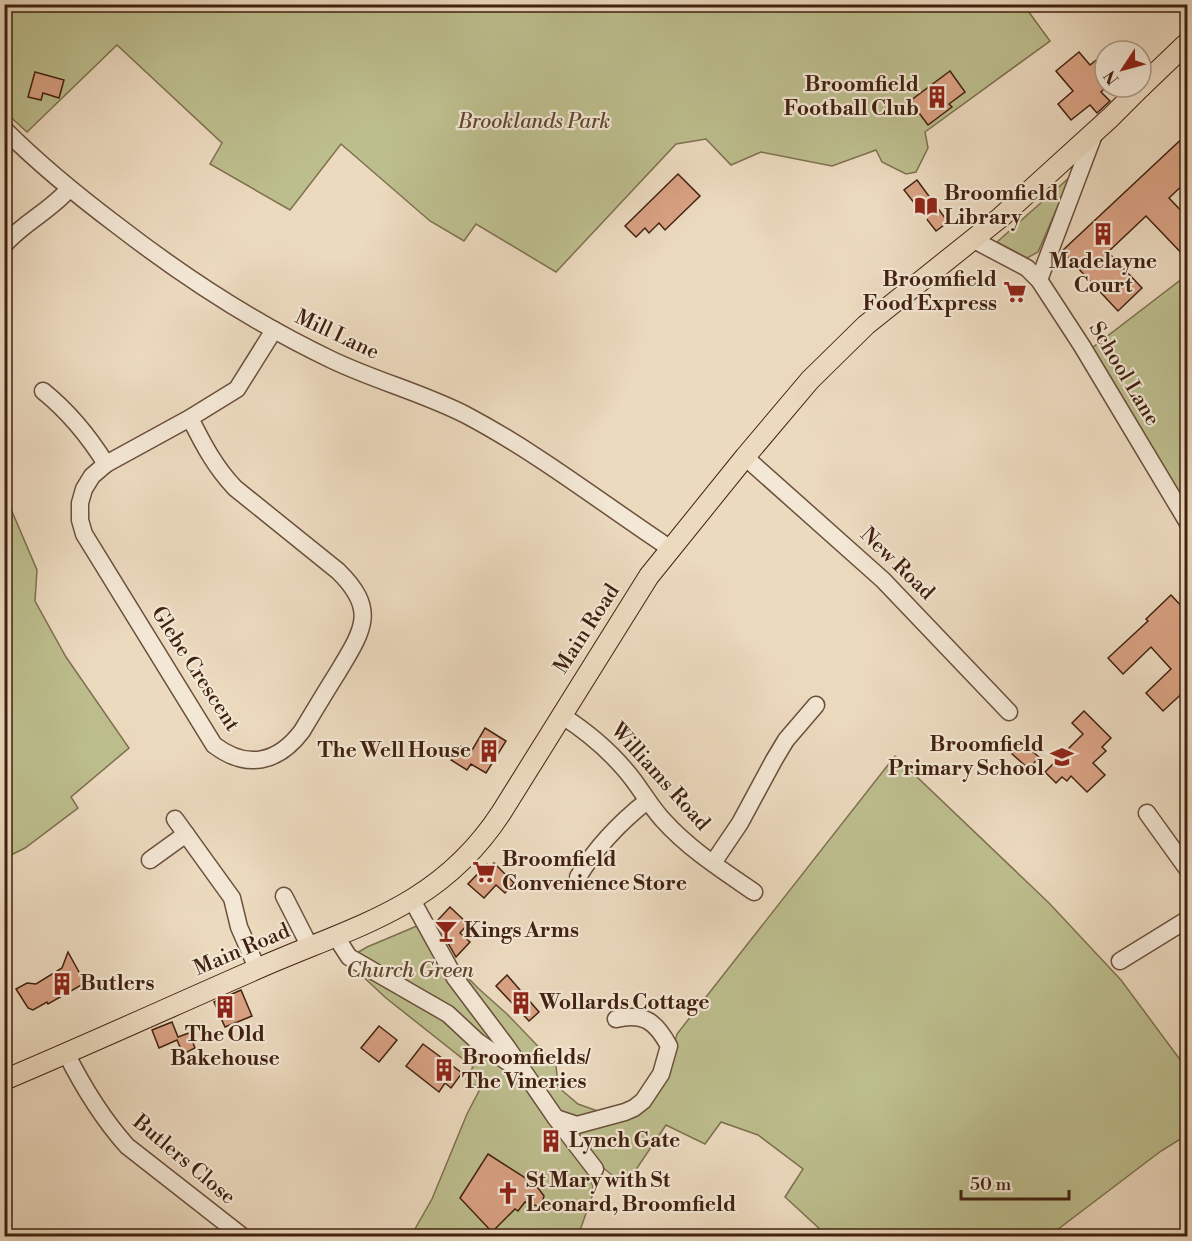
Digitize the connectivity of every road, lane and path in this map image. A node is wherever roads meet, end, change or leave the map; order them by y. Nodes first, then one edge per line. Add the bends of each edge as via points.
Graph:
1 (1188, 42) edge
2 (1153, 76) edge
3 (1128, 99) edge
4 (4, 129) edge
5 (1095, 131) junction
6 (69, 189) junction
7 (974, 240) junction
8 (4, 245) edge
9 (1039, 280) junction
10 (274, 330) junction
11 (43, 391) dead end
12 (190, 418) junction
13 (745, 457) junction
14 (106, 464) junction
15 (1188, 523) edge
16 (671, 549) junction
17 (816, 705) dead end
18 (1009, 712) dead end
19 (561, 714) junction
20 (647, 801) junction
21 (1147, 813) dead end
22 (175, 819) dead end
23 (186, 834) junction
24 (150, 860) dead end
25 (713, 863) junction
26 (1188, 870) edge
27 (578, 877) dead end
28 (754, 892) dead end
29 (284, 896) dead end
30 (412, 900) junction
31 (1188, 919) edge
32 (336, 937) junction
33 (310, 947) junction
34 (1120, 962) dead end
35 (445, 963) junction
36 (258, 968) junction
37 (448, 1014) junction
38 (616, 1019) dead end
39 (66, 1053) junction
40 (522, 1072) junction
41 (4, 1080) edge
42 (555, 1118) junction
43 (595, 1169) dead end
44 (242, 1236) edge

1 - 2 main road, Main Road
3 - 5 main road, Main Road
4 - 6 street, Mill Lane
5 - 7 main road, Main Road
5 - 9 street
6 - 8 street
6 - 10 street, Mill Lane via 178,270
7 - 9 street, School Lane via 1026,268
7 - 13 main road, Main Road via 848,342
9 - 15 street, School Lane
10 - 12 street, Glebe Crescent via 237,389
10 - 16 street, Mill Lane via 333,361 465,415
11 - 14 street via 78,424
12 - 14 street, Glebe Crescent
12 - 14 street, Glebe Crescent via 222,474 351,583 362,606 358,640 302,731 281,753 253,761 239,759 214,745 84,534 80,520 84,489
13 - 16 main road, Main Road
13 - 18 street, New Road via 883,580
16 - 19 main road, Main Road via 621,618
17 - 25 street via 786,740
19 - 20 street, Williams Road via 609,751
19 - 30 main road, Main Road via 477,846
20 - 25 street, Williams Road via 685,842
20 - 27 street via 605,837
21 - 26 street
22 - 23 street
23 - 24 street
23 - 36 street via 232,898 239,927
25 - 28 street, Williams Road
29 - 33 street
30 - 32 main road, Main Road
30 - 35 street
31 - 34 street
32 - 33 main road, Main Road
32 - 37 street via 349,957
33 - 36 main road, Main Road
35 - 37 street via 461,1005 454,1014
35 - 40 street
36 - 39 main road, Main Road
37 - 40 street via 478,1042
38 - 42 street via 647,1019 661,1032 669,1046 661,1074 643,1101 625,1112 577,1125
39 - 41 main road, Main Road
39 - 44 street, Butlers Close via 84,1088 127,1146
40 - 42 street
42 - 43 street

